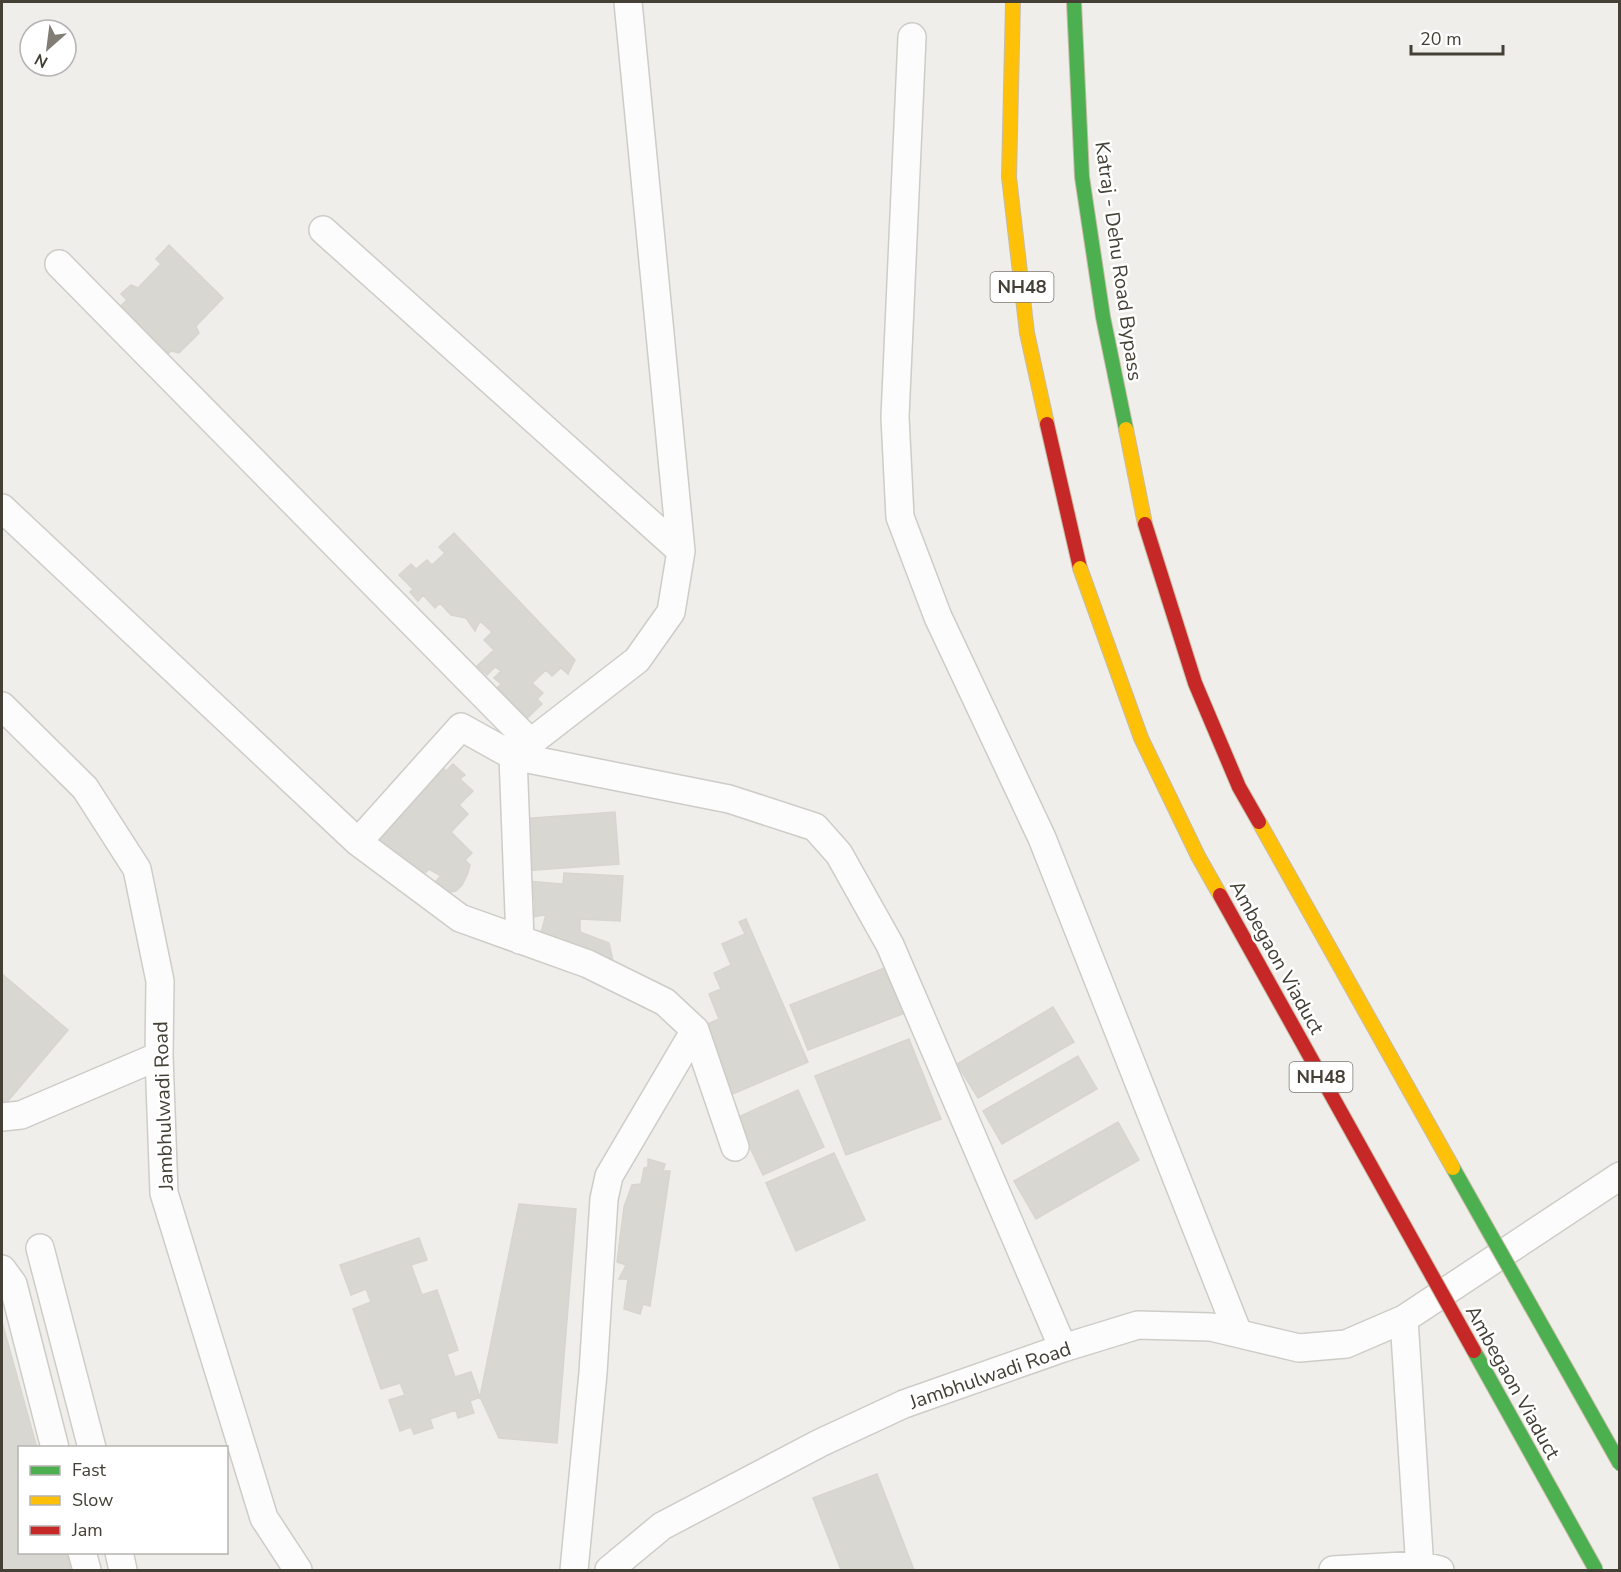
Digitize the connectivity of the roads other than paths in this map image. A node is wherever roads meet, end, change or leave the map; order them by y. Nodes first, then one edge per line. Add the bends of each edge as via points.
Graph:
1 (628, 2) edge
2 (1013, 2) edge
3 (1074, 2) edge
4 (912, 37) dead end
5 (323, 230) dead end
6 (59, 264) dead end
7 (2, 508) edge
8 (681, 551) junction
9 (2, 706) edge
10 (521, 749) junction
11 (358, 842) junction
12 (520, 940) junction
13 (695, 1030) junction
14 (159, 1056) junction
15 (2, 1117) edge
16 (735, 1147) dead end
17 (1620, 1176) edge
18 (40, 1248) dead end
19 (2, 1269) edge
20 (1404, 1319) junction
21 (59, 1321) junction
22 (25, 1331) junction
23 (1238, 1333) junction
24 (1063, 1348) junction
25 (54, 1446) edge
26 (91, 1446) edge
27 (1620, 1464) edge
28 (83, 1554) edge
29 (119, 1554) edge
30 (1426, 1569) edge
31 (87, 1570) edge
32 (123, 1570) edge
33 (298, 1570) edge
34 (574, 1570) edge
35 (609, 1570) edge
36 (1333, 1570) edge
37 (1596, 1570) edge

1 - 8 street
2 - 37 highway, Ambegaon Viaduct / NH48, bridge via 1009,177 1027,333 1080,568 1141,738 1198,856
3 - 27 highway, Katraj - Dehu Road Bypass, bridge via 1082,177 1103,317 1145,524 1195,683 1239,788
4 - 23 street via 895,417 900,517 938,617 1042,838
5 - 8 street
6 - 10 street
7 - 11 street
8 - 10 street via 671,612 637,660
9 - 14 street, Jambhulwadi Road via 85,788 137,869 160,981
10 - 11 street via 462,727
10 - 12 street
10 - 24 street via 729,799 815,827 839,854 890,945
11 - 12 street via 460,918
12 - 13 street via 588,964 665,1002
13 - 16 street
13 - 34 street via 609,1176
14 - 15 street via 21,1115
14 - 33 street, Jambhulwadi Road via 164,1193 264,1518
17 - 20 street, Jambhulwadi Road
18 - 21 street
19 - 22 street via 13,1284
20 - 23 street, Jambhulwadi Road via 1346,1344 1299,1348
20 - 30 street
21 - 22 street
21 - 26 street
22 - 25 street
23 - 24 street, Jambhulwadi Road via 1210,1326 1138,1325
24 - 35 street, Jambhulwadi Road via 904,1404 820,1443 662,1526
28 - 31 street
29 - 32 street
30 - 36 street

